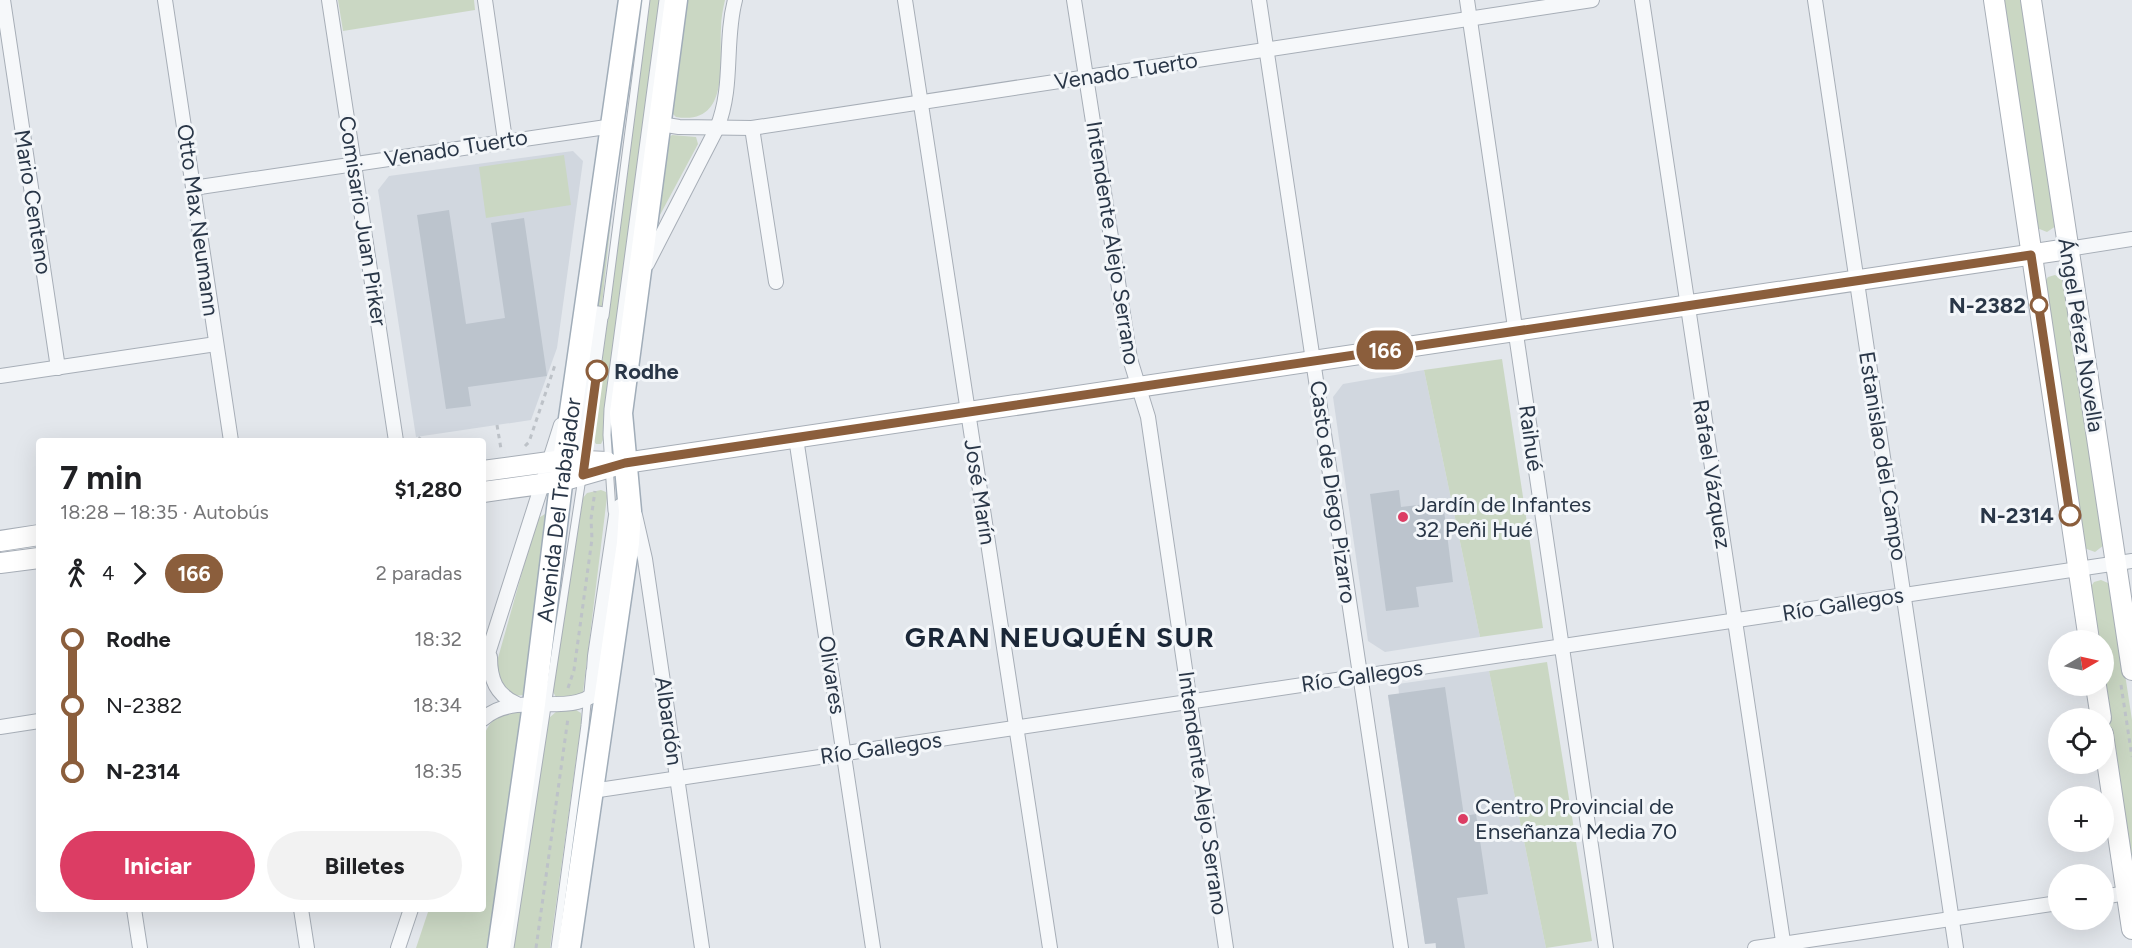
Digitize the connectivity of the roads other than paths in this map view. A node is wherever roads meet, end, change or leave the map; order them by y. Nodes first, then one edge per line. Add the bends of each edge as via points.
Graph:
1 (3, 0) edge
2 (165, 0) edge
3 (329, 0) edge
4 (485, 0) edge
5 (630, 0) edge
6 (646, 0) edge
7 (663, 0) edge
8 (676, 0) edge
9 (735, 0) edge
10 (905, 0) edge
11 (1074, 0) edge
12 (1259, 0) edge
13 (1467, 0) edge
14 (1592, 0) edge
15 (1642, 0) edge
16 (1815, 0) edge
17 (1994, 0) edge
18 (2031, 0) edge
19 (1470, 18) junction
20 (1267, 49) junction
21 (1086, 77) junction
22 (920, 102) junction
23 (660, 124) junction
24 (613, 126) junction
25 (717, 128) junction
26 (752, 128) junction
27 (505, 140) junction
28 (354, 164) junction
29 (193, 188) junction
30 (2132, 239) edge
31 (2068, 249) junction
32 (2031, 255) junction
33 (639, 279) junction
34 (1857, 280) junction
35 (776, 282) dead end
36 (1687, 305) junction
37 (594, 313) joint
38 (1516, 331) junction
39 (216, 344) junction
40 (1313, 361) junction
41 (58, 368) junction
42 (0, 376) edge
43 (1139, 386) junction
44 (968, 412) junction
45 (231, 438) edge
46 (396, 438) edge
47 (796, 438) junction
48 (615, 464) junction
49 (564, 470) junction
50 (486, 471) edge
51 (486, 491) edge
52 (623, 502) junction
53 (36, 535) edge
54 (0, 541) edge
55 (36, 558) edge
56 (2124, 562) edge
57 (0, 563) edge
58 (2078, 569) junction
59 (1904, 595) junction
60 (1734, 621) junction
61 (2087, 630) edge
62 (494, 638) junction
63 (1562, 646) junction
64 (486, 661) edge
65 (2132, 670) edge
66 (609, 673) junction
67 (1360, 676) junction
68 (587, 699) junction
69 (1190, 702) junction
70 (532, 704) junction
71 (486, 717) edge
72 (36, 721) edge
73 (0, 727) edge
74 (1016, 728) junction
75 (844, 754) junction
76 (2110, 774) edge
77 (677, 779) junction
78 (592, 791) junction
79 (2129, 893) edge
80 (2114, 895) edge
81 (2048, 905) edge
82 (134, 912) edge
83 (301, 912) edge
84 (410, 912) edge
85 (1952, 919) junction
86 (2132, 929) edge
87 (1784, 946) edge
88 (140, 948) edge
89 (307, 948) edge
90 (398, 948) edge
91 (499, 948) edge
92 (510, 948) edge
93 (555, 948) edge
94 (569, 948) edge
95 (702, 948) edge
96 (873, 948) edge
97 (1050, 948) edge
98 (1226, 948) edge
99 (1401, 948) edge
100 (1606, 948) edge
101 (1755, 948) edge
102 (1956, 948) edge

1 - 41 street, Mario Centeno
2 - 29 street, Otto Max Neumann
3 - 28 street, Comisario Juan Pirker
4 - 27 street
5 - 24 main road, Avenida Del Trabajador
6 - 49 lane
7 - 48 lane via 608,409
8 - 23 main road
9 - 25 street via 730,20 726,101
10 - 22 street, José Marín
11 - 21 street, Intendente Alejo Serrano
12 - 20 street, Casto de Diego Pizarro
13 - 19 street, Raihué
14 - 19 street, Venado Tuerto
15 - 36 street, Rafael Vázquez
16 - 34 street, Estanislao del Campo
17 - 32 main road, Ángel Pérez Novella
18 - 31 main road, Ángel Pérez Novella
19 - 20 street, Venado Tuerto
19 - 38 street, Raihué
20 - 21 street, Venado Tuerto
20 - 40 street, Casto de Diego Pizarro
21 - 22 street, Venado Tuerto
21 - 43 street, Intendente Alejo Serrano via 1130,358
22 - 26 street, Venado Tuerto
22 - 44 street, José Marín
23 - 25 street, Venado Tuerto
23 - 33 main road
24 - 27 street, Venado Tuerto
24 - 49 main road, Avenida Del Trabajador
25 - 26 street, Venado Tuerto
25 - 33 street
26 - 35 street
27 - 28 street, Venado Tuerto
28 - 29 street, Venado Tuerto
28 - 46 street, Comisario Juan Pirker
29 - 39 street, Otto Max Neumann
30 - 31 street
31 - 32 main road
31 - 56 main road, Ángel Pérez Novella
32 - 34 main road
32 - 58 main road, Ángel Pérez Novella
33 - 48 main road
34 - 36 main road
34 - 59 street, Estanislao del Campo
36 - 38 main road
36 - 60 street, Rafael Vázquez
37 - 37 street via 601,314 583,443 578,446 575,444
38 - 40 main road
38 - 63 street, Raihué
39 - 41 street
39 - 45 street, Otto Max Neumann
40 - 43 main road
40 - 67 street, Casto de Diego Pizarro
41 - 42 street
43 - 44 main road
43 - 69 street, Intendente Alejo Serrano via 1148,417
44 - 47 main road
44 - 74 street, José Marín
47 - 48 main road
47 - 75 street, Olivares
48 - 49 main road
48 - 52 main road
48 - 68 lane
49 - 50 main road
49 - 51 main road
49 - 62 street
49 - 70 main road, Avenida Del Trabajador
52 - 52 street via 623,511 597,686 595,656
52 - 66 main road via 628,543
52 - 77 street, Albardón via 645,559
53 - 54 main road
55 - 57 main road
56 - 58 street, Río Gallegos
56 - 65 main road, Ángel Pérez Novella
58 - 59 street, Río Gallegos
58 - 61 main road, Ángel Pérez Novella
59 - 60 street, Río Gallegos
59 - 85 street, Estanislao del Campo
60 - 63 street, Río Gallegos
60 - 87 street, Rafael Vázquez
62 - 64 street
62 - 70 street via 490,668 499,693
63 - 67 street, Río Gallegos
63 - 100 street, Raihué
66 - 68 street via 599,690
66 - 78 main road
67 - 69 street, Río Gallegos
67 - 99 street, Casto de Diego Pizarro
68 - 70 street
68 - 93 lane
69 - 74 street, Río Gallegos
69 - 98 street, Intendente Alejo Serrano
70 - 71 street via 503,706
70 - 91 main road, Avenida Del Trabajador
70 - 92 lane
72 - 73 street
74 - 75 street, Río Gallegos
74 - 97 street, José Marín
75 - 77 street, Río Gallegos
75 - 96 street, Olivares
76 - 79 main road
77 - 78 street, Río Gallegos
77 - 95 street, Albardón
78 - 94 main road
79 - 80 street
79 - 86 main road
81 - 85 street
82 - 88 street
83 - 89 street
84 - 90 street
85 - 87 street
85 - 102 street, Estanislao del Campo
87 - 101 street

